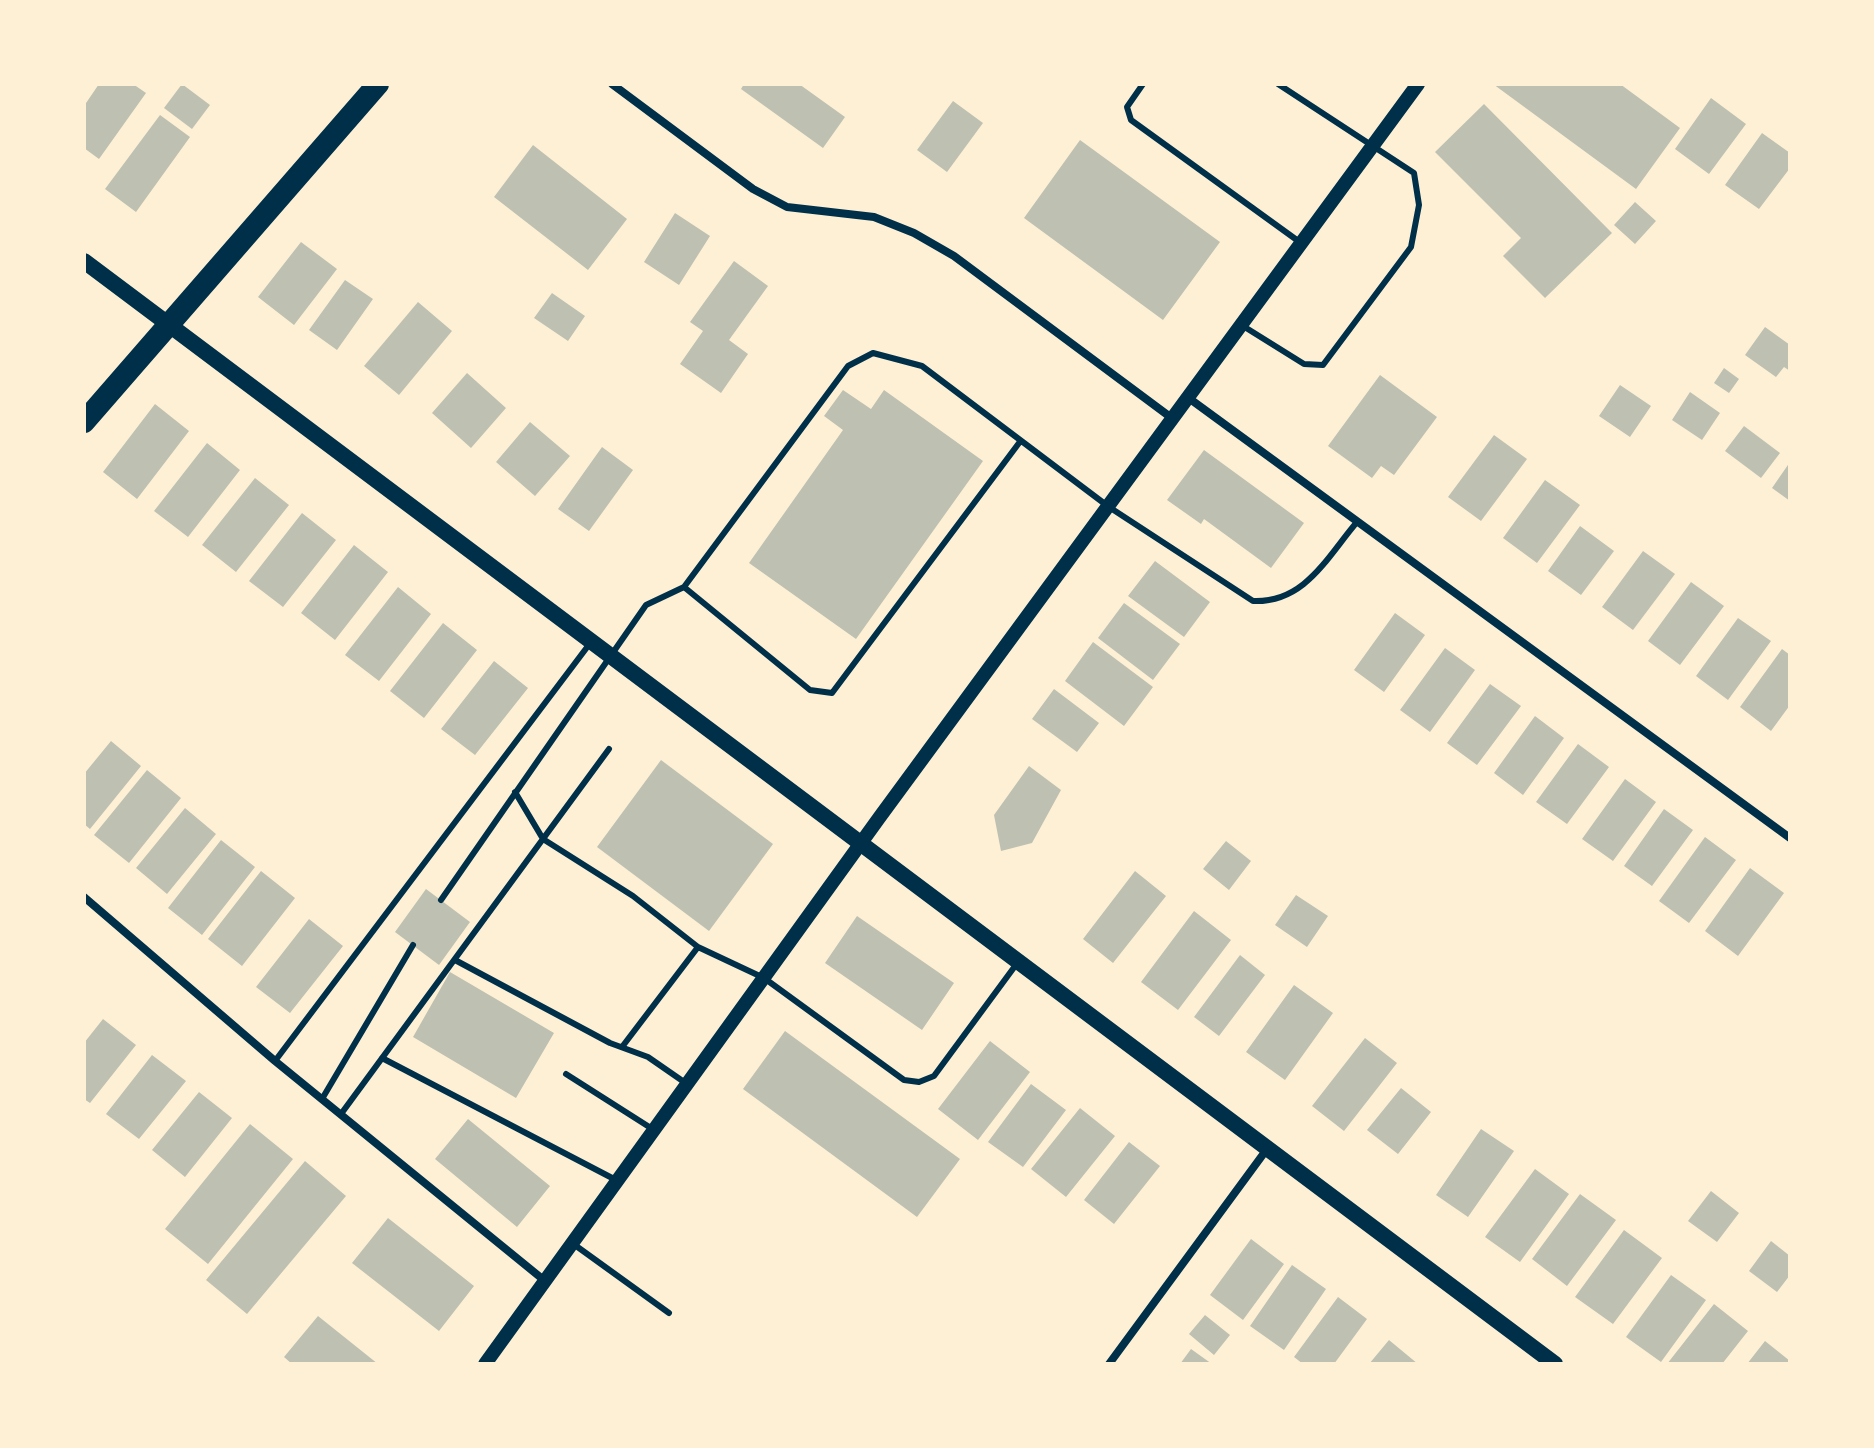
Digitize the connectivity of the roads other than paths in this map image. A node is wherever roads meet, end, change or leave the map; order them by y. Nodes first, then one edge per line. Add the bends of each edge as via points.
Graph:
1 (378, 84) edge
2 (612, 84) edge
3 (1143, 84) edge
4 (1278, 84) edge
5 (1418, 84) edge
6 (1374, 147) junction
7 (1303, 244) junction
8 (84, 261) edge
9 (169, 325) junction
10 (1243, 326) junction
11 (1190, 399) junction
12 (1174, 420) junction
13 (84, 422) edge
14 (1019, 443) junction
15 (1109, 507) junction
16 (1357, 522) junction
17 (684, 587) junction
18 (591, 642) junction
19 (610, 656) junction
20 (609, 749) dead end
21 (515, 792) junction
22 (1790, 838) edge
23 (543, 839) junction
24 (859, 845) junction
25 (84, 897) edge
26 (441, 900) dead end
27 (413, 945) dead end
28 (698, 947) junction
29 (455, 960) junction
30 (1018, 962) junction
31 (764, 978) junction
32 (622, 1047) junction
33 (382, 1058) junction
34 (275, 1061) junction
35 (566, 1074) dead end
36 (688, 1084) junction
37 (322, 1099) junction
38 (341, 1114) junction
39 (654, 1130) junction
40 (1267, 1149) junction
41 (618, 1180) junction
42 (572, 1243) junction
43 (545, 1281) junction
44 (669, 1313) dead end
45 (485, 1364) edge
46 (1109, 1364) edge
47 (1555, 1364) edge

1 - 9 highway
2 - 12 street via 753,189 787,207 874,217 954,256
3 - 7 lane via 1127,107 1131,120
4 - 6 lane
5 - 6 street
6 - 7 street
6 - 10 lane via 1414,173 1419,205 1411,247 1323,365 1304,364
7 - 10 street
8 - 9 main road
9 - 13 highway
9 - 18 main road
10 - 11 street
11 - 12 street
11 - 16 street
12 - 15 street
14 - 15 lane
14 - 17 lane via 922,366 873,353 848,366
14 - 17 lane via 832,693 810,690
15 - 16 lane via 1253,601 1298,592
15 - 24 street
16 - 22 street
17 - 19 lane via 646,605
18 - 19 main road
18 - 34 lane
19 - 21 lane
19 - 24 main road
20 - 23 lane
21 - 23 lane
21 - 26 lane
23 - 28 lane via 633,896
23 - 29 lane
24 - 30 main road
24 - 31 street
25 - 34 street
27 - 37 lane
28 - 31 lane
28 - 32 lane
29 - 32 lane
29 - 33 lane
30 - 31 lane via 934,1076 919,1082 904,1080
30 - 40 main road
31 - 36 street
32 - 36 lane
33 - 38 lane
33 - 41 lane
34 - 37 street
35 - 39 lane
36 - 39 street
37 - 38 street
38 - 43 street
39 - 41 street
40 - 46 street
40 - 47 main road
41 - 42 street
42 - 43 street
42 - 44 lane
43 - 45 street

